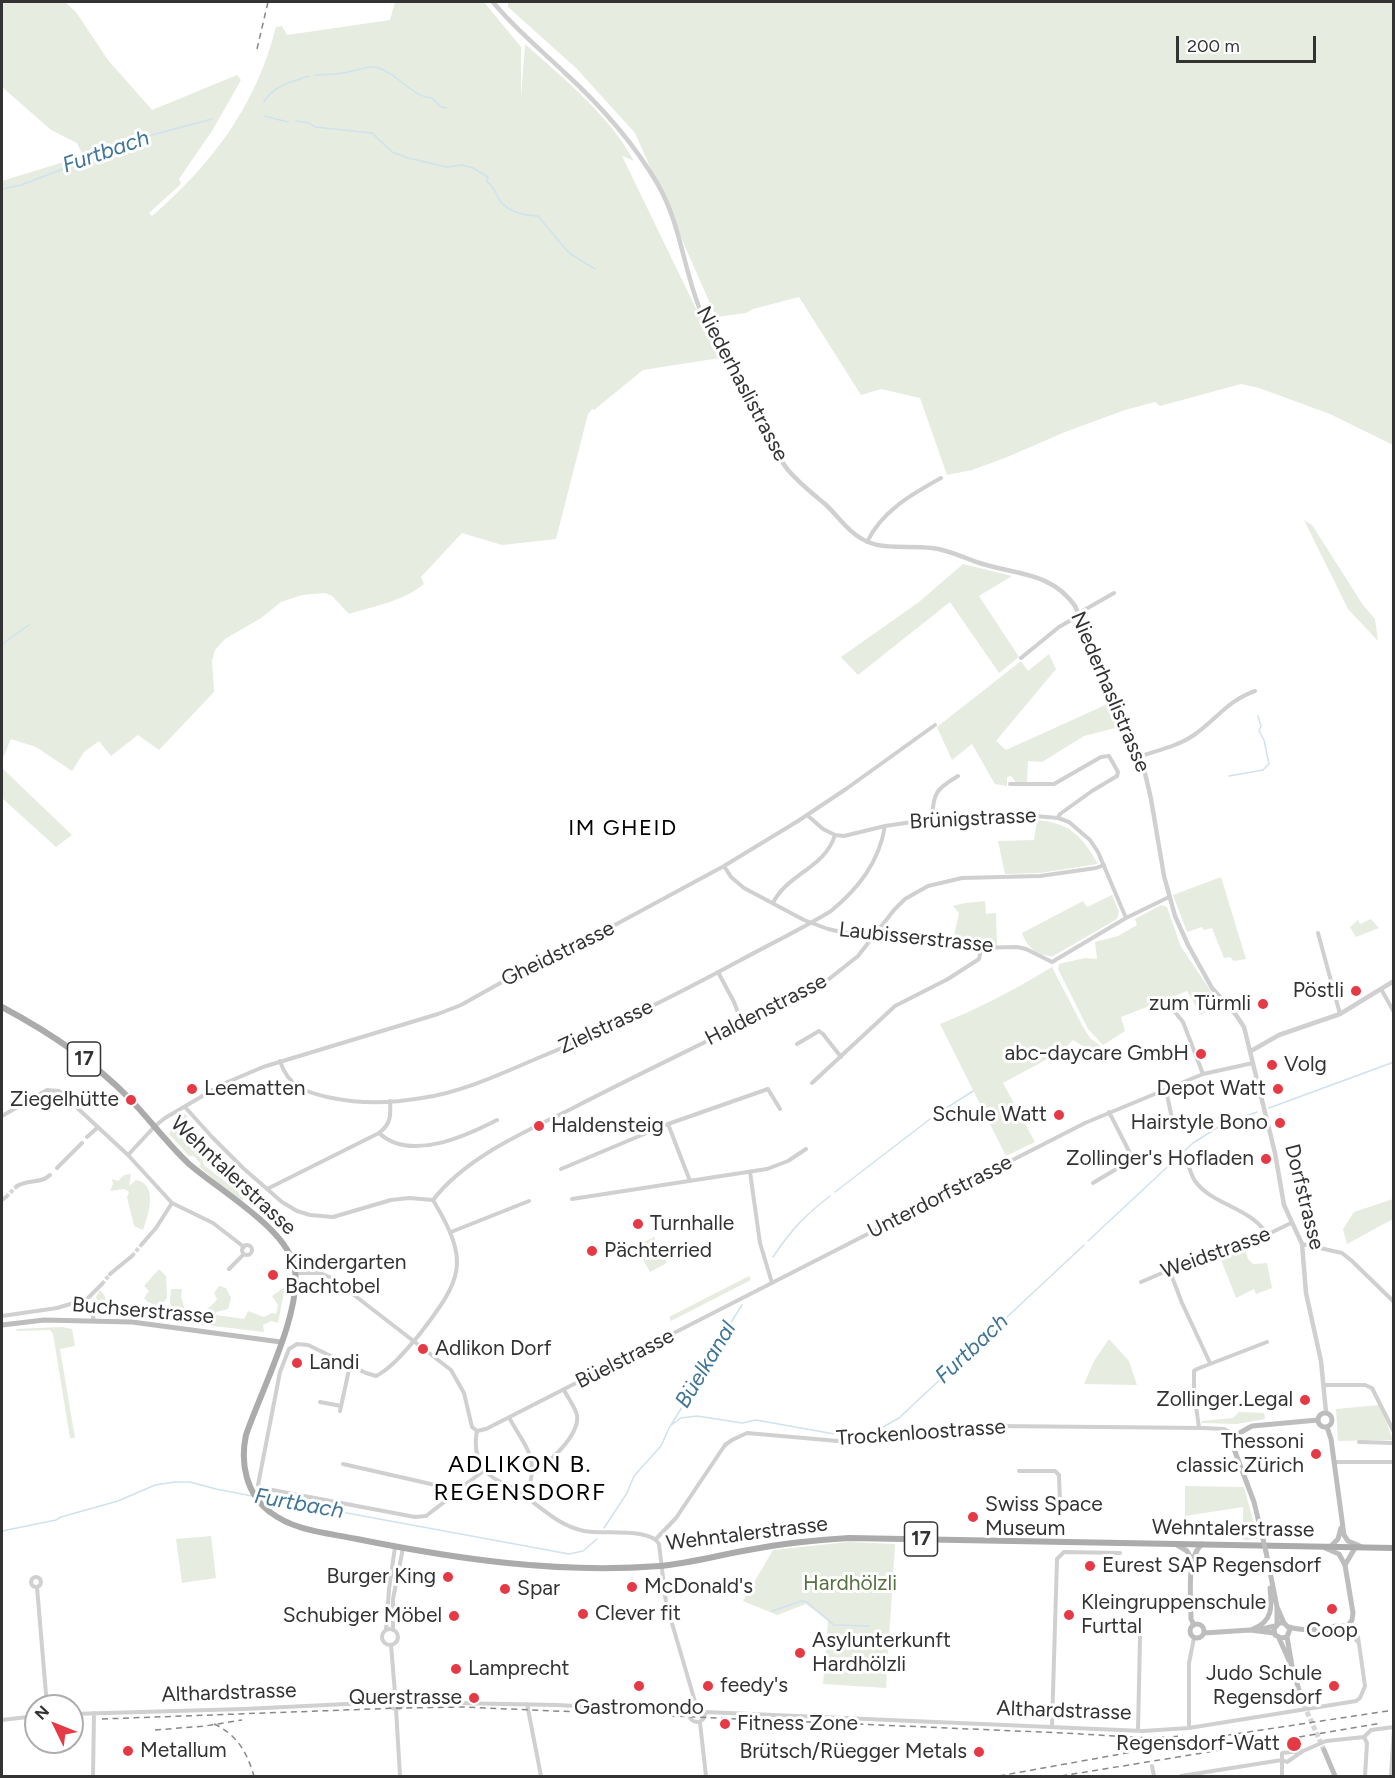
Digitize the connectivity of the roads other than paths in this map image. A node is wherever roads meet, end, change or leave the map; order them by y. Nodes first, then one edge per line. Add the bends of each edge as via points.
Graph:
1 (495, 2) edge
2 (941, 478) dead end
3 (867, 542) junction
4 (1114, 593) dead end
5 (1079, 614) junction
6 (1021, 658) dead end
7 (1255, 691) dead end
8 (934, 725) dead end
9 (1141, 756) junction
10 (958, 776) dead end
11 (1010, 784) dead end
12 (807, 815) junction
13 (1058, 818) junction
14 (932, 819) junction
15 (885, 826) junction
16 (834, 834) junction
17 (1104, 865) junction
18 (724, 866) junction
19 (1169, 897) junction
20 (773, 903) junction
21 (1126, 918) junction
22 (811, 923) junction
23 (1318, 933) dead end
24 (873, 937) junction
25 (981, 948) junction
26 (718, 972) junction
27 (1394, 981) edge
28 (1381, 988) junction
29 (1167, 1002) dead end
30 (2, 1007) edge
31 (1394, 1012) edge
32 (1340, 1014) junction
33 (742, 1023) junction
34 (797, 1044) dead end
35 (1251, 1051) junction
36 (842, 1057) junction
37 (280, 1061) junction
38 (1253, 1063) junction
39 (1203, 1074) junction
40 (812, 1083) dead end
41 (1166, 1089) junction
42 (390, 1101) junction
43 (185, 1107) junction
44 (780, 1109) dead end
45 (1109, 1112) junction
46 (2, 1116) edge
47 (497, 1120) dead end
48 (668, 1124) junction
49 (155, 1126) junction
50 (97, 1128) junction
51 (1174, 1128) dead end
52 (379, 1133) junction
53 (87, 1137) dead end
54 (82, 1143) dead end
55 (806, 1149) dead end
56 (1185, 1154) dead end
57 (128, 1155) junction
58 (57, 1168) dead end
59 (561, 1169) dead end
60 (750, 1172) junction
61 (50, 1175) dead end
62 (690, 1181) junction
63 (1093, 1183) dead end
64 (17, 1186) tunnel mouth
65 (267, 1189) junction
66 (6, 1197) dead end
67 (572, 1199) dead end
68 (2, 1200) edge
69 (433, 1200) junction
70 (530, 1201) dead end
71 (172, 1203) junction
72 (1291, 1223) junction
73 (451, 1232) junction
74 (1268, 1234) junction
75 (142, 1244) tunnel mouth
76 (1302, 1244) junction
77 (244, 1247) junction
78 (244, 1254) junction
79 (132, 1256) tunnel mouth
80 (229, 1269) dead end
81 (1168, 1269) junction
82 (296, 1273) junction
83 (110, 1275) tunnel mouth
84 (1142, 1282) dead end
85 (102, 1284) tunnel mouth
86 (772, 1284) junction
87 (87, 1299) junction
88 (1393, 1301) edge
89 (2, 1316) edge
90 (94, 1320) junction
91 (2, 1325) edge
92 (414, 1341) junction
93 (281, 1342) junction
94 (1267, 1342) dead end
95 (1210, 1363) junction
96 (351, 1365) junction
97 (1324, 1385) junction
98 (564, 1390) junction
99 (320, 1402) dead end
100 (1326, 1412) junction
101 (508, 1417) junction
102 (1318, 1420) junction
103 (1327, 1426) junction
104 (1199, 1428) junction
105 (477, 1431) junction
106 (1394, 1432) edge
107 (1236, 1435) junction
108 (1359, 1442) dead end
109 (1394, 1443) edge
110 (1334, 1462) junction
111 (1394, 1462) edge
112 (343, 1464) dead end
113 (485, 1470) junction
114 (1019, 1471) dead end
115 (533, 1472) junction
116 (454, 1487) junction
117 (526, 1497) junction
118 (1060, 1502) dead end
119 (1342, 1526) junction
120 (656, 1539) junction
121 (1175, 1544) junction
122 (1202, 1544) junction
123 (395, 1547) junction
124 (1327, 1547) junction
125 (403, 1548) junction
126 (1355, 1548) junction
127 (1364, 1548) junction
128 (1394, 1548) edge
129 (1120, 1553) dead end
130 (1192, 1560) junction
131 (1346, 1565) junction
132 (660, 1566) junction
133 (1272, 1580) junction
134 (36, 1587) dead end
135 (1277, 1607) junction
136 (1194, 1625) junction
137 (1347, 1627) junction
138 (386, 1630) junction
139 (393, 1630) junction
140 (1253, 1630) junction
141 (1287, 1630) junction
142 (1276, 1631) junction
143 (1204, 1633) junction
144 (1140, 1637) dead end
145 (1194, 1638) junction
146 (391, 1645) junction
147 (1292, 1666) junction
148 (395, 1693) junction
149 (47, 1694) edge
150 (388, 1702) junction
151 (403, 1702) junction
152 (527, 1704) junction
153 (1303, 1704) tunnel mouth
154 (696, 1705) junction
155 (396, 1709) junction
156 (689, 1712) junction
157 (705, 1712) junction
158 (84, 1713) edge
159 (94, 1713) junction
160 (24, 1717) edge
161 (2, 1720) edge
162 (700, 1723) junction
163 (1052, 1726) junction
164 (1189, 1728) junction
165 (1394, 1728) edge
166 (1138, 1731) junction
167 (1365, 1737) junction
168 (1324, 1750) tunnel mouth
169 (1303, 1751) junction
170 (1282, 1760) junction
171 (1152, 1766) dead end
172 (93, 1776) edge
173 (400, 1776) edge
174 (541, 1776) edge
175 (706, 1776) edge
176 (1154, 1776) edge
177 (1181, 1776) edge
178 (1282, 1776) edge
179 (1335, 1776) edge
180 (1365, 1776) edge
181 (1391, 1776) edge

1 - 3 street, Niederhaslistrasse via 583,90 646,166 674,216 695,296 708,328 785,466 848,529
2 - 3 street via 895,507
3 - 5 street, Niederhaslistrasse via 941,549 1039,578 1060,589
4 - 5 street
5 - 6 street
5 - 9 street, Niederhaslistrasse
7 - 9 street via 1236,699 1188,739
8 - 12 street, Gheidstrasse
9 - 19 street, Niederhaslistrasse
10 - 14 street via 933,798
11 - 13 street via 1050,785 1109,756 1117,776
12 - 16 street
12 - 18 street, Gheidstrasse
13 - 14 street, Brünigstrasse via 1011,814
13 - 17 street, Brünigstrasse via 1090,840
14 - 15 street, Brünigstrasse
15 - 16 street, Brünigstrasse via 854,834
15 - 22 street, Zielstrasse via 876,859 865,875 846,898
16 - 20 street via 822,858 784,886
17 - 21 street, Brünigstrasse
17 - 24 street, Haldenstrasse via 1040,876 962,878 938,883 905,900 887,916
18 - 20 street, Laubisserstrasse via 737,883
18 - 37 street, Gheidstrasse via 461,1005
19 - 21 street
19 - 35 street, Niederhaslistrasse via 1188,945 1212,988 1244,1027
20 - 22 street, Laubisserstrasse
21 - 25 street, Laubisserstrasse via 1052,962 1017,947
22 - 24 street, Laubisserstrasse
22 - 26 street, Zielstrasse
23 - 32 street
24 - 25 street, Laubisserstrasse
24 - 33 street, Haldenstrasse via 858,956 829,979
25 - 36 street via 979,959 895,1006
26 - 33 street
26 - 42 street, Zielstrasse via 524,1064 460,1089
27 - 28 street
28 - 31 street
28 - 32 street
29 - 39 street via 1183,1022
30 - 49 main road, Wehntalerstrasse / 17 via 73,1050 113,1082
32 - 35 street via 1279,1035
33 - 69 street, Haldenstrasse via 483,1156 456,1175
34 - 36 street via 819,1031
35 - 38 street, Niederhaslistrasse
36 - 40 street
37 - 42 street, Zielstrasse via 294,1085 310,1094
37 - 43 street, Gheidstrasse via 223,1084
38 - 39 street, Unterdorfstrasse
38 - 72 street, Dorfstrasse
39 - 41 street, Unterdorfstrasse
41 - 45 street, Unterdorfstrasse
41 - 51 street
42 - 52 street via 391,1117
43 - 49 street, Gheidstrasse
43 - 65 street
44 - 48 street via 768,1089
45 - 63 street via 1133,1159
45 - 86 street, Unterdorfstrasse
46 - 50 street via 36,1095 53,1090 59,1091
47 - 52 street via 424,1146 403,1146
48 - 59 street
48 - 62 street
49 - 57 street, Gheidstrasse
49 - 82 main road, Wehntalerstrasse / 17 via 189,1163 277,1236 292,1257
50 - 53 street
50 - 57 street
52 - 65 street
54 - 58 street
55 - 60 street via 788,1161
56 - 74 street via 1196,1182 1247,1214
57 - 71 street
60 - 62 street
60 - 86 street via 759,1244
61 - 64 street
62 - 67 street
65 - 69 street via 297,1211 322,1217 345,1215 392,1200
66 - 68 street
69 - 73 street
70 - 73 street
71 - 75 street
71 - 77 street via 213,1223
72 - 74 street, Weidstrasse
72 - 76 street, Dorfstrasse
73 - 92 street via 457,1259 453,1286
74 - 81 street, Weidstrasse
76 - 88 street via 1342,1253
76 - 97 street, Dorfstrasse via 1306,1293
77 - 78 street
77 - 78 street via 249,1245 252,1251 250,1255
78 - 80 street
79 - 83 street
81 - 84 street, Weidstrasse
81 - 95 street
82 - 92 street via 327,1275
82 - 93 main road, 17 via 292,1309
85 - 87 street
86 - 98 street, Büelstrasse
87 - 89 street
87 - 90 street
90 - 91 main road, Buchserstrasse
90 - 93 main road, Buchserstrasse
92 - 96 street via 376,1376
92 - 105 street via 454,1373
93 - 123 main road, 17 via 246,1435 243,1463 248,1483 262,1505 281,1520
94 - 95 street
95 - 104 street via 1197,1368 1193,1375
96 - 99 street via 341,1408
96 - 116 street via 302,1343 289,1349 280,1372 260,1488 415,1517 426,1516 452,1496
97 - 100 street, Dorfstrasse
97 - 106 street via 1372,1388
98 - 101 street, Büelstrasse
98 - 115 street via 577,1420 561,1450
100 - 102 main road
100 - 103 main road via 1332,1419
101 - 105 street, Büelstrasse
101 - 115 street via 529,1449
102 - 103 main road via 1321,1426
102 - 107 main road via 1252,1426
103 - 110 main road
104 - 107 street, Trockenloostrasse via 1224,1429
104 - 120 street, Trockenloostrasse via 997,1425 849,1443 747,1433 725,1446 676,1518
105 - 113 street via 476,1451
107 - 133 main road, bridge via 1234,1449 1254,1502
108 - 109 street
110 - 111 street
110 - 119 main road
112 - 116 street via 438,1487
113 - 116 street via 466,1484
113 - 117 street, Wehntalerstrasse
114 - 118 street via 1056,1471
115 - 117 street
117 - 120 street, Wehntalerstrasse via 573,1528 593,1533 649,1535
119 - 124 main road via 1338,1539
119 - 127 main road via 1348,1541
120 - 132 street, Wehntalerstrasse
121 - 122 main road, Wehntalerstrasse / 17
121 - 130 main road via 1187,1551
121 - 132 main road, Wehntalerstrasse / 17 via 849,1538 782,1544
122 - 124 main road, Wehntalerstrasse / 17
122 - 130 main road
123 - 125 main road, 17
123 - 138 street
124 - 126 main road, Wehntalerstrasse / 17
124 - 131 main road via 1339,1554
125 - 132 main road, 17 via 553,1568
125 - 139 street via 394,1594
126 - 127 main road, Wehntalerstrasse / 17
126 - 131 main road
127 - 128 main road, Wehntalerstrasse / 17
129 - 163 street via 1064,1552 1057,1559
130 - 136 main road
131 - 137 main road via 1353,1613
132 - 154 street via 666,1603
133 - 135 main road
133 - 140 main road via 1269,1616
134 - 149 street
135 - 141 main road
135 - 142 main road
136 - 143 main road via 1201,1625
136 - 145 main road via 1190,1632
137 - 141 main road via 1339,1631
137 - 164 street, Althardstrasse via 1356,1632 1365,1686 1356,1701
138 - 139 street
138 - 146 street via 382,1638
139 - 146 street via 398,1638
140 - 142 main road
140 - 143 main road
141 - 142 main road
141 - 142 main road
141 - 147 main road
142 - 147 main road
143 - 145 main road
144 - 166 street
145 - 164 street
146 - 148 street
147 - 153 main road
148 - 150 street
148 - 151 street
150 - 155 street
150 - 159 street, Althardstrasse
151 - 152 street
151 - 155 street
152 - 156 street
152 - 174 street
154 - 156 street
154 - 157 street
155 - 173 street
156 - 162 street
157 - 162 street via 706,1719
157 - 163 street, Althardstrasse
158 - 159 street, Althardstrasse
159 - 172 street
160 - 161 street
162 - 175 street
163 - 166 street, Althardstrasse
164 - 166 street, Althardstrasse
165 - 167 street via 1371,1730
165 - 181 street
167 - 169 street via 1326,1741
167 - 180 street
168 - 179 main road
169 - 170 street via 1290,1760
169 - 170 street via 1284,1752
170 - 177 street
170 - 178 street
171 - 176 street

